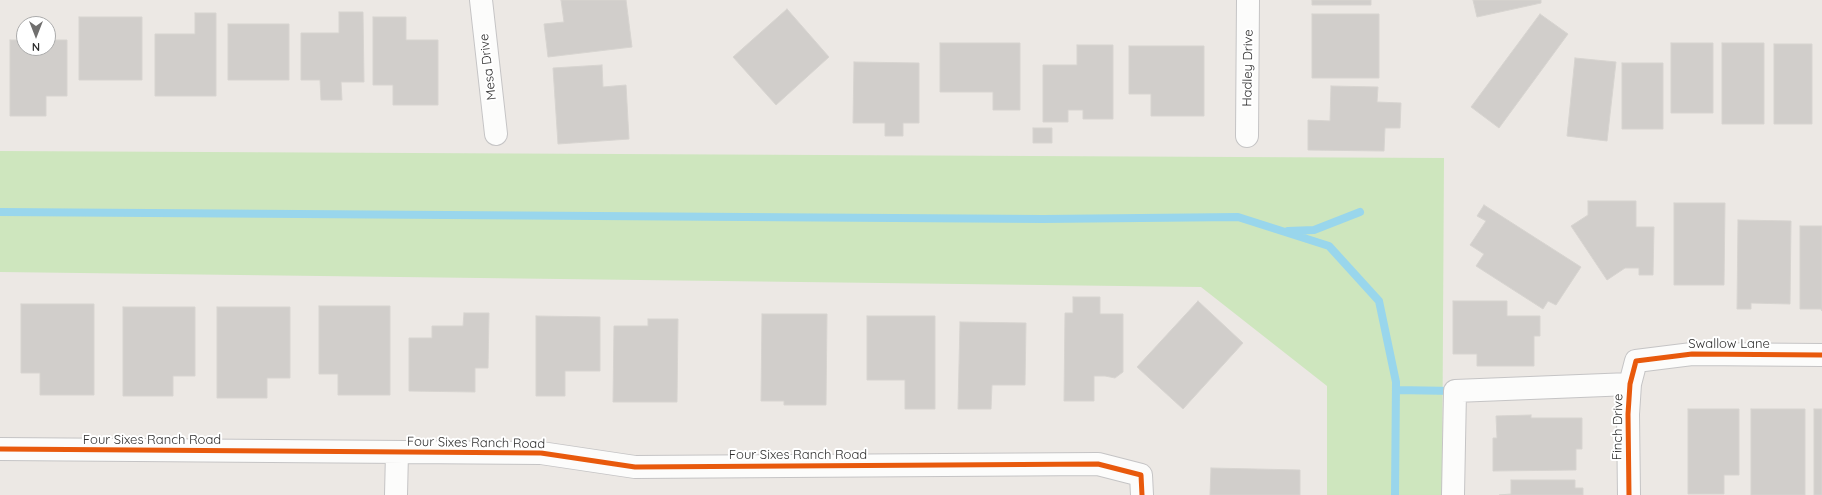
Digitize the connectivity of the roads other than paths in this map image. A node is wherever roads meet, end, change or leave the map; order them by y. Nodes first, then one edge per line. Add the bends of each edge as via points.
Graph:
1 (481, 0) edge
2 (1248, 0) edge
3 (496, 134) dead end
4 (1247, 136) dead end
5 (1822, 355) edge
6 (1636, 361) joint
7 (1630, 384) junction
8 (0, 449) edge
9 (397, 453) junction
10 (1142, 485) edge
11 (396, 495) edge
12 (1452, 495) edge
13 (1630, 495) edge

1 - 3 street, Mesa Drive
2 - 4 street, Hadley Drive
5 - 6 street, Swallow Lane via 1692,354
6 - 7 street, Finch Drive
7 - 12 street via 1455,391
7 - 13 street, Finch Drive
8 - 9 street, Four Sixes Ranch Road
9 - 10 street, Four Sixes Ranch Road via 541,453 635,467 1098,464
9 - 11 street

